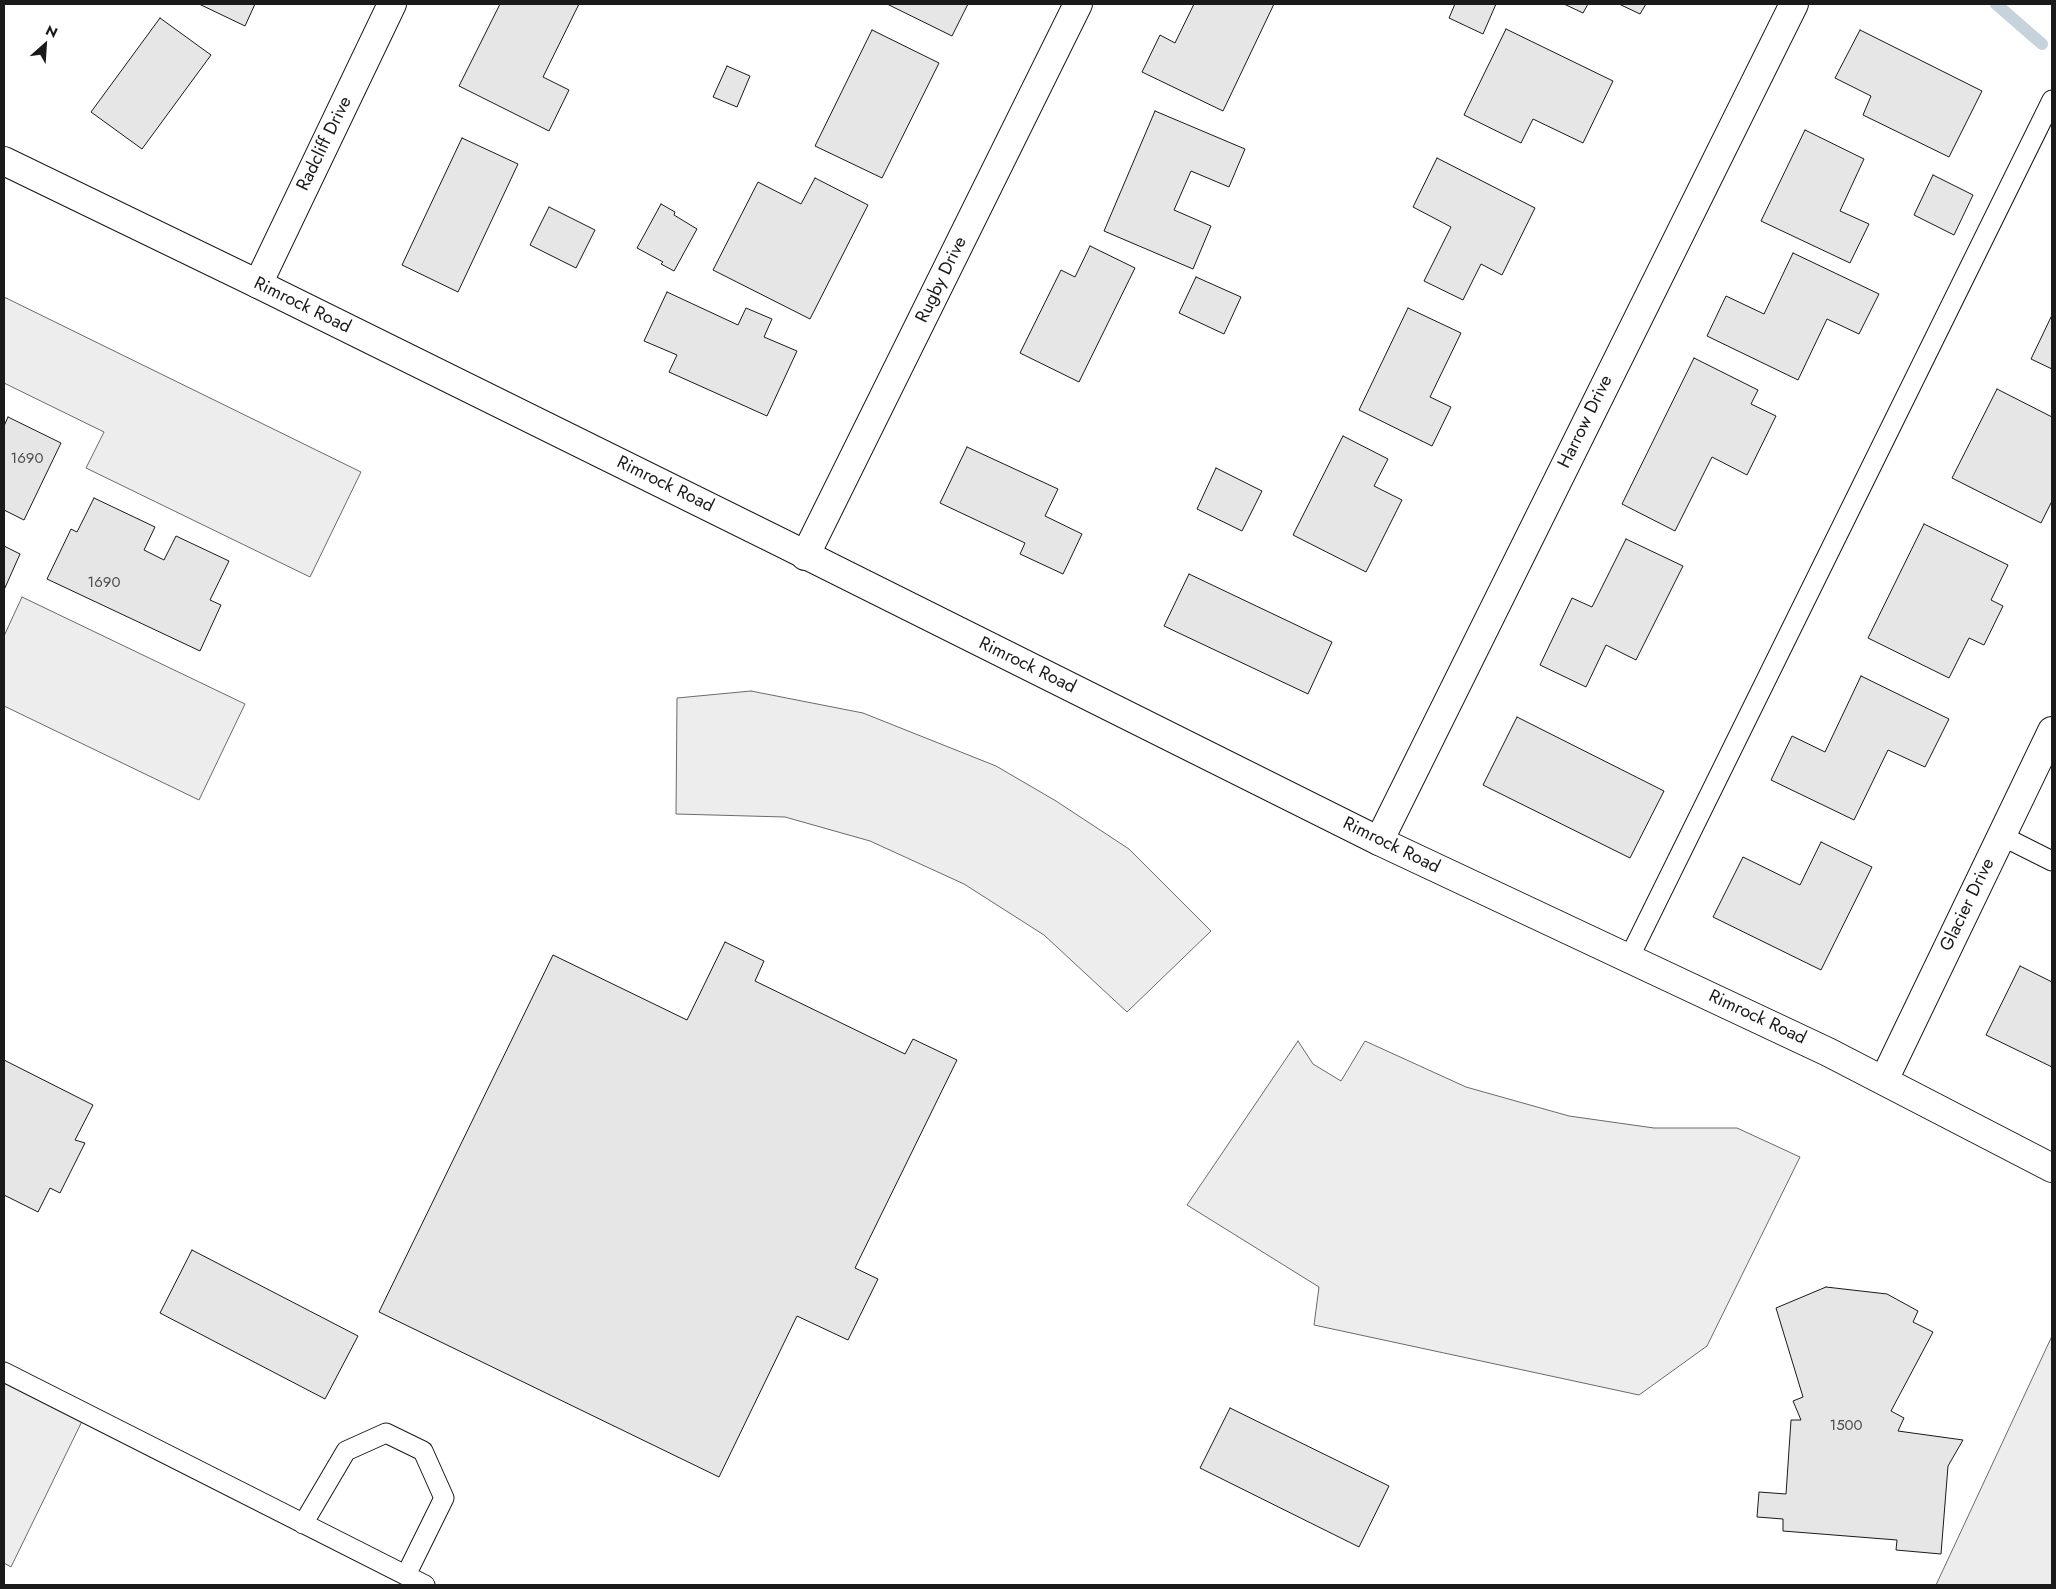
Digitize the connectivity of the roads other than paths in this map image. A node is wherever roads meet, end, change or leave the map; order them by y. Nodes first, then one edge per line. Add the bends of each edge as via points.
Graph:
1 (392, 4) edge
2 (1078, 4) edge
3 (1794, 4) edge
4 (2052, 100) edge
5 (4, 161) edge
6 (258, 284) junction
7 (805, 556) junction
8 (2052, 731) edge
9 (2002, 836) junction
10 (1379, 841) junction
11 (2052, 861) edge
12 (1629, 958) junction
13 (1884, 1080) junction
14 (2052, 1168) edge
15 (4, 1372) edge
16 (303, 1524) junction
17 (406, 1575) junction
18 (425, 1585) edge

1 - 6 main road, Radcliff Drive
2 - 7 main road, Rugby Drive
3 - 10 main road, Harrow Drive
4 - 12 lane
5 - 6 main road, Rimrock Road
6 - 7 main road, Rimrock Road
7 - 10 main road, Rimrock Road
8 - 9 main road, Glacier Drive
9 - 11 lane
9 - 13 main road, Glacier Drive
10 - 12 main road, Rimrock Road
12 - 13 main road, Rimrock Road
13 - 14 main road, Rimrock Road
15 - 16 lane
16 - 17 lane
16 - 17 lane via 346,1451 386,1433 424,1451 444,1498
17 - 18 lane

